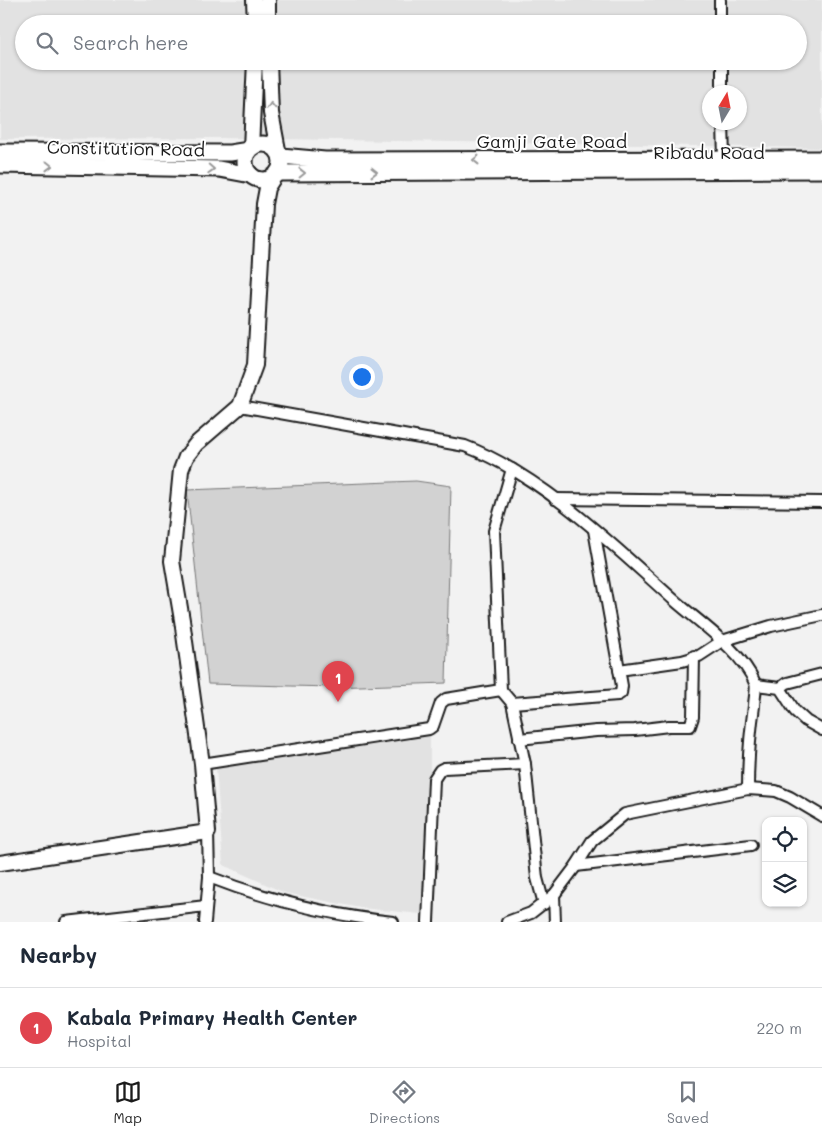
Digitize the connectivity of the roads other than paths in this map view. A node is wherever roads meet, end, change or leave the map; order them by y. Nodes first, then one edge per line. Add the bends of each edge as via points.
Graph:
1 (254, 0) edge
2 (268, 0) edge
3 (720, 0) edge
4 (254, 15) edge
5 (268, 15) edge
6 (720, 15) edge
7 (254, 70) edge
8 (269, 70) edge
9 (722, 70) edge
10 (722, 85) edge
11 (723, 130) edge
12 (250, 149) junction
13 (0, 152) edge
14 (280, 153) junction
15 (724, 159) junction
16 (0, 165) edge
17 (821, 165) edge
18 (276, 175) junction
19 (253, 177) junction
20 (264, 204) junction
21 (240, 406) junction
22 (512, 469) junction
23 (555, 499) junction
24 (822, 502) edge
25 (594, 530) junction
26 (822, 615) edge
27 (722, 641) junction
28 (694, 656) junction
29 (619, 670) junction
30 (822, 674) edge
31 (756, 685) junction
32 (780, 688) junction
33 (501, 690) junction
34 (512, 704) junction
35 (822, 730) edge
36 (519, 739) junction
37 (202, 764) junction
38 (525, 764) junction
39 (748, 789) junction
40 (822, 816) edge
41 (208, 832) junction
42 (751, 844) dead end
43 (0, 863) edge
44 (576, 866) junction
45 (209, 877) junction
46 (554, 895) junction
47 (544, 904) junction
48 (206, 906) junction
49 (365, 920) edge
50 (66, 922) edge
51 (71, 922) edge
52 (205, 922) edge
53 (393, 922) edge
54 (428, 922) edge
55 (507, 922) edge
56 (555, 922) edge

1 - 4 street
2 - 5 street
3 - 6 street
7 - 12 street
14 -> 8 street via 271,113
9 - 10 street
11 - 15 street
12 - 13 main road, Constitution Road via 230,153
12 - 14 main road via 265,143
12 - 19 main road via 245,160 247,171
15 -> 14 main road, Gamji Gate Road via 345,160
14 - 18 main road via 282,162
15 - 17 main road, Gamji Gate Road
16 -> 19 main road, Constitution Road via 211,168
18 -> 17 main road, Ribadu Road
18 - 19 main road via 268,180
18 - 20 street via 267,188
19 - 20 street
20 - 21 street via 255,365
21 - 22 street via 465,446
21 - 37 street via 196,444 181,470 172,561
22 - 23 street
22 - 33 street via 494,531
23 - 24 street
23 - 25 street
25 - 27 street
25 - 29 street
26 - 27 street
27 - 28 street
27 - 31 street via 746,665
28 - 29 street via 682,661
28 - 36 street via 690,726
29 - 34 street via 622,686 618,695
30 - 32 street via 793,681
31 - 32 street
31 - 39 street via 749,743
32 - 35 street via 795,711
33 - 34 street
33 - 37 street via 446,699 429,729
34 - 36 street
36 - 38 street
37 - 41 street
38 - 47 street via 537,878
38 - 54 street via 444,768 434,779
39 - 40 street via 776,791
39 - 44 street via 625,814 592,841
41 - 43 street
41 - 45 street
42 - 44 street
44 - 46 street
45 - 48 street
45 - 49 street via 288,903
46 - 47 street
46 - 56 street
47 - 55 street
48 - 51 street
48 - 52 street
49 - 53 street
50 - 51 street

